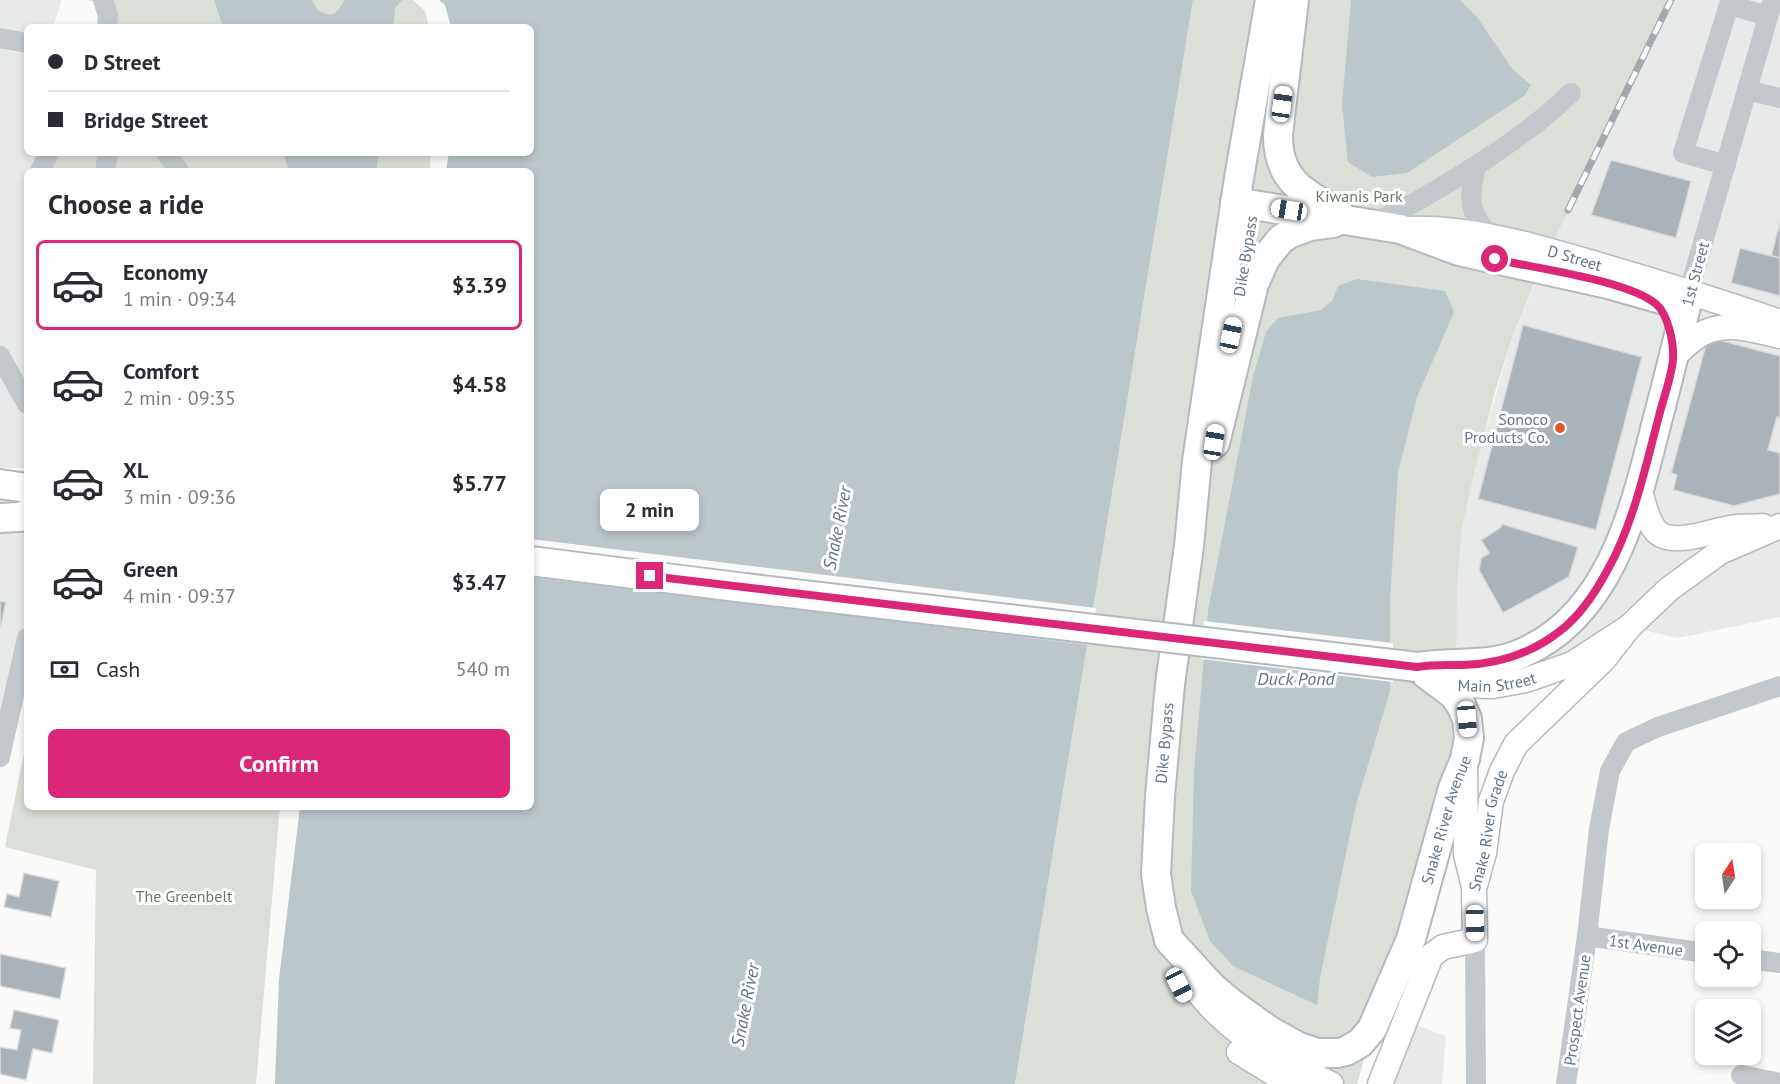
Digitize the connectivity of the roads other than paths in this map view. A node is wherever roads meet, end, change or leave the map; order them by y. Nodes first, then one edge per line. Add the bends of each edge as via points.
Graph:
1 (103, 0) edge
2 (1270, 0) edge
3 (1288, 0) edge
4 (1294, 0) edge
5 (1771, 8) edge
6 (107, 24) edge
7 (0, 38) edge
8 (24, 43) edge
9 (1747, 90) junction
10 (1571, 93) dead end
11 (1780, 98) edge
12 (1726, 165) junction
13 (1476, 166) junction
14 (1245, 203) junction
15 (1361, 222) junction
16 (1400, 229) junction
17 (1491, 236) junction
18 (1627, 289) junction
19 (1688, 298) junction
20 (1780, 322) edge
21 (1780, 336) edge
22 (0, 356) edge
23 (1673, 358) junction
24 (24, 399) edge
25 (1211, 462) junction
26 (0, 484) edge
27 (24, 488) edge
28 (1640, 491) junction
29 (24, 515) edge
30 (0, 518) edge
31 (1780, 526) edge
32 (1189, 546) junction
33 (534, 561) edge
34 (1629, 627) junction
35 (24, 651) edge
36 (1425, 672) junction
37 (1780, 686) edge
38 (0, 757) edge
39 (1465, 759) junction
40 (1474, 889) junction
41 (1587, 936) junction
42 (1411, 939) junction
43 (1169, 940) junction
44 (1475, 940) junction
45 (1695, 951) edge
46 (1761, 960) edge
47 (1780, 963) edge
48 (1741, 1075) dead end
49 (1780, 1083) edge
50 (1291, 1084) edge
51 (1331, 1084) edge
52 (1376, 1084) edge
53 (1380, 1084) edge
54 (1476, 1084) edge
55 (1566, 1084) edge

1 - 6 street
2 - 14 highway, Dike Bypass
3 - 14 highway, Dike Bypass
4 - 15 highway via 1278,134 1280,161 1285,173 1303,191
5 - 9 street, 1st Street
5 - 12 street via 1729,5 1683,153
7 - 8 street
9 - 11 street
9 - 12 street, 1st Street
10 - 13 street via 1541,120
12 - 19 street, 1st Street
13 - 15 street via 1406,208
13 - 17 street via 1471,208 1480,226
14 - 15 highway, D Street
14 - 25 highway, Dike Bypass
14 - 32 highway, Dike Bypass via 1197,460
15 - 16 highway, D Street
15 - 25 highway via 1300,229 1281,239 1265,259 1254,284
16 - 17 main road, D Street via 1445,229
16 - 18 highway, D Street via 1459,250
17 - 19 main road, D Street via 1549,250
18 - 19 highway, D Street
18 - 23 highway via 1656,304 1668,320
19 - 20 main road, D Street
19 - 23 highway, 1st Street
21 - 23 main road via 1718,327 1698,335
22 - 24 street
23 - 28 highway, 1st Street
25 - 32 highway, Dike Bypass
26 - 27 highway
28 - 31 main road via 1650,522 1667,537 1678,539 1731,528
28 - 36 highway, 1st Street via 1608,570 1578,614 1560,632 1506,659 1463,665 1434,664
29 - 30 highway
31 - 34 main road, Main Street via 1720,552 1669,588
32 - 43 highway, Dike Bypass via 1170,684 1157,843 1158,892
33 - 36 highway, Main Street, bridge
34 - 36 main road, Main Street via 1572,664 1509,684 1455,685
34 - 40 main road, Snake River Grade via 1604,658 1516,744 1491,801
35 - 38 street
36 - 39 highway, Snake River Avenue via 1454,695 1467,719
37 - 41 street, Prospect Avenue via 1658,727 1626,742 1610,771
39 - 40 main road via 1466,854
39 - 42 highway, Snake River Avenue via 1453,788
40 - 44 main road, Snake River Grade
41 - 45 street, 1st Avenue
41 - 55 street, Prospect Avenue
42 - 43 highway, Snake River Avenue via 1372,1029 1352,1048 1330,1054 1299,1047 1251,1019 1212,987
42 - 52 main road via 1379,1056
43 - 50 main road via 1173,970 1194,1010 1232,1048
43 - 51 main road via 1190,980 1226,1022 1259,1046
44 - 53 main road via 1443,947 1431,956
44 - 54 street, Snake River Grade
46 - 47 street
48 - 49 street

